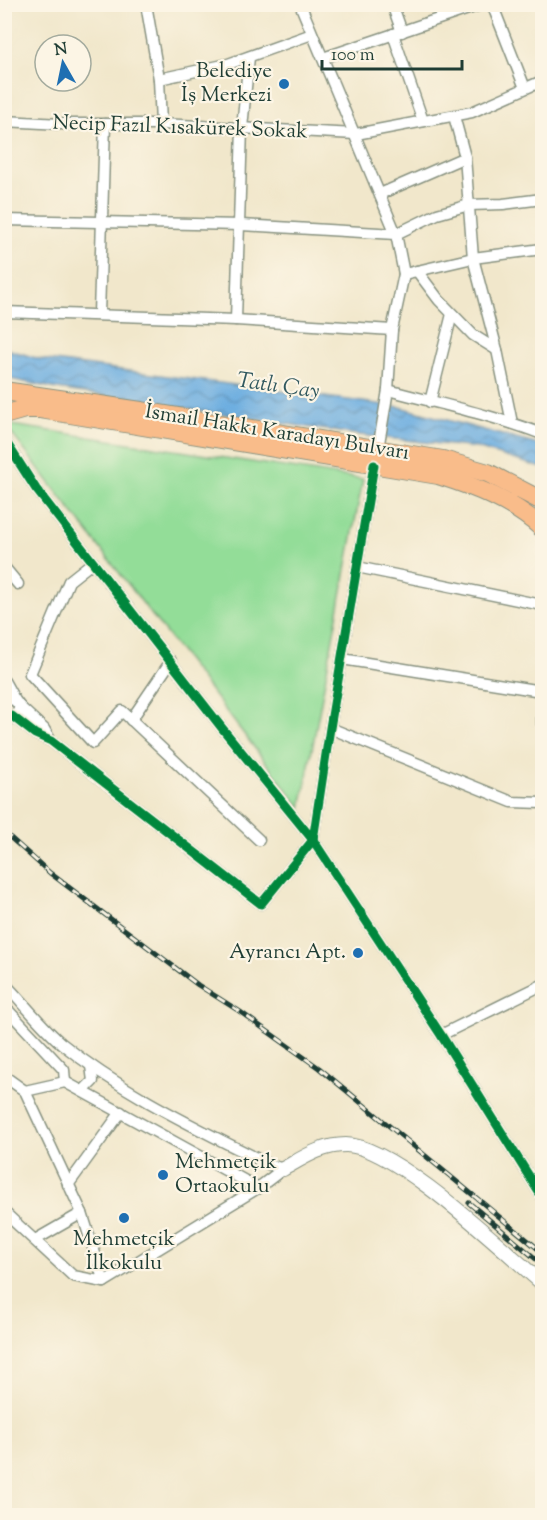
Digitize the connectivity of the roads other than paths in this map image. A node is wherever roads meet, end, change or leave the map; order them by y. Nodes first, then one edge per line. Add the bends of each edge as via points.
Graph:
1 (146, 4) edge
2 (300, 4) edge
3 (392, 4) edge
4 (483, 4) edge
5 (492, 4) edge
6 (397, 33) junction
7 (312, 34) junction
8 (249, 57) junction
9 (323, 58) junction
10 (159, 79) junction
11 (543, 81) edge
12 (525, 88) junction
13 (454, 116) junction
14 (4, 121) edge
15 (423, 121) junction
16 (105, 124) junction
17 (161, 124) junction
18 (242, 128) junction
19 (356, 134) junction
20 (465, 157) junction
21 (380, 194) junction
22 (543, 199) edge
23 (469, 205) junction
24 (4, 220) edge
25 (103, 223) junction
26 (241, 225) junction
27 (396, 234) junction
28 (543, 249) edge
29 (472, 258) junction
30 (417, 271) junction
31 (404, 274) junction
32 (4, 312) edge
33 (99, 314) junction
34 (452, 314) junction
35 (236, 320) junction
36 (392, 330) junction
37 (497, 350) junction
38 (388, 390) junction
39 (4, 391) edge
40 (430, 402) junction
41 (4, 415) edge
42 (512, 423) junction
43 (543, 434) edge
44 (4, 439) edge
45 (377, 452) junction
46 (543, 501) edge
47 (543, 528) edge
48 (93, 562) junction
49 (4, 567) edge
50 (357, 567) junction
51 (18, 584) dead end
52 (543, 605) edge
53 (342, 658) junction
54 (171, 661) junction
55 (543, 679) edge
56 (4, 681) edge
57 (541, 691) edge
58 (13, 703) edge
59 (8, 716) edge
60 (131, 720) junction
61 (543, 724) edge
62 (330, 728) junction
63 (51, 741) junction
64 (543, 803) edge
65 (259, 840) dead end
66 (313, 840) junction
67 (4, 983) edge
68 (543, 985) edge
69 (4, 1006) edge
70 (441, 1035) junction
71 (87, 1063) junction
72 (4, 1076) edge
73 (65, 1076) junction
74 (25, 1091) junction
75 (83, 1091) junction
76 (121, 1112) junction
77 (283, 1169) junction
78 (68, 1185) junction
79 (258, 1188) junction
80 (543, 1197) edge
81 (4, 1212) edge
82 (82, 1213) junction
83 (35, 1240) junction
84 (104, 1282) junction
85 (543, 1283) edge

1 - 10 street
2 - 7 street
3 - 6 street
4 - 6 street
5 - 12 street
6 - 9 street
6 - 15 street
7 - 8 street
7 - 9 street
8 - 10 street
8 - 18 street
9 - 19 street
10 - 17 street
11 - 12 street, Necip Fazıl Kısakürek Sokak
12 - 13 street, Necip Fazıl Kısakürek Sokak
13 - 15 street, Necip Fazıl Kısakürek Sokak
13 - 20 street
14 - 16 street, Necip Fazıl Kısakürek Sokak
15 - 19 street, Necip Fazıl Kısakürek Sokak
16 - 17 street, Necip Fazıl Kısakürek Sokak
16 - 25 street
17 - 18 street, Necip Fazıl Kısakürek Sokak
18 - 19 street, Necip Fazıl Kısakürek Sokak
18 - 26 street
19 - 21 street
20 - 21 street
20 - 23 street
21 - 27 street
22 - 23 street
23 - 27 street via 437,214
23 - 29 street
24 - 25 street
25 - 26 street
25 - 33 street
26 - 27 street
26 - 35 street
27 - 31 street
28 - 29 street
29 - 30 street
29 - 37 street
30 - 31 street
30 - 34 street
31 - 36 street
32 - 33 street
33 - 35 street
34 - 37 street via 473,335
34 - 40 street
35 - 36 street
36 - 38 street
37 - 42 street
38 - 40 street
38 - 45 street
39 - 45 highway, İsmail Hakkı Karadayı Bulvarı
40 - 42 street
41 - 45 highway via 40,409
42 - 43 street
44 - 48 street via 36,489
45 - 46 highway, İsmail Hakkı Karadayı Bulvarı via 474,468
45 - 47 highway via 514,506
45 - 50 street
48 - 54 street
48 - 60 street via 69,581 30,674 93,743 122,711
49 - 51 street
50 - 52 street
50 - 53 street
53 - 57 street
53 - 62 street
54 - 60 street
54 - 66 street
55 - 57 street
56 - 58 street
57 - 61 street
58 - 59 street via 17,714
58 - 63 street via 44,729
59 - 63 street
60 - 65 street
62 - 64 street via 512,802
62 - 66 street
63 - 66 street via 261,904
66 - 70 street
67 - 71 street via 59,1041
68 - 70 street
69 - 73 street
70 - 80 street
71 - 73 street
71 - 75 street via 93,1081
71 - 77 street via 157,1108
72 - 74 street
73 - 74 street
73 - 75 street
74 - 78 street
75 - 76 street
76 - 78 street
76 - 79 street
77 - 79 street
77 - 85 street via 326,1147 364,1148 442,1197
78 - 82 street
79 - 84 street
81 - 83 street
82 - 83 street
82 - 84 street
83 - 84 street via 74,1276

